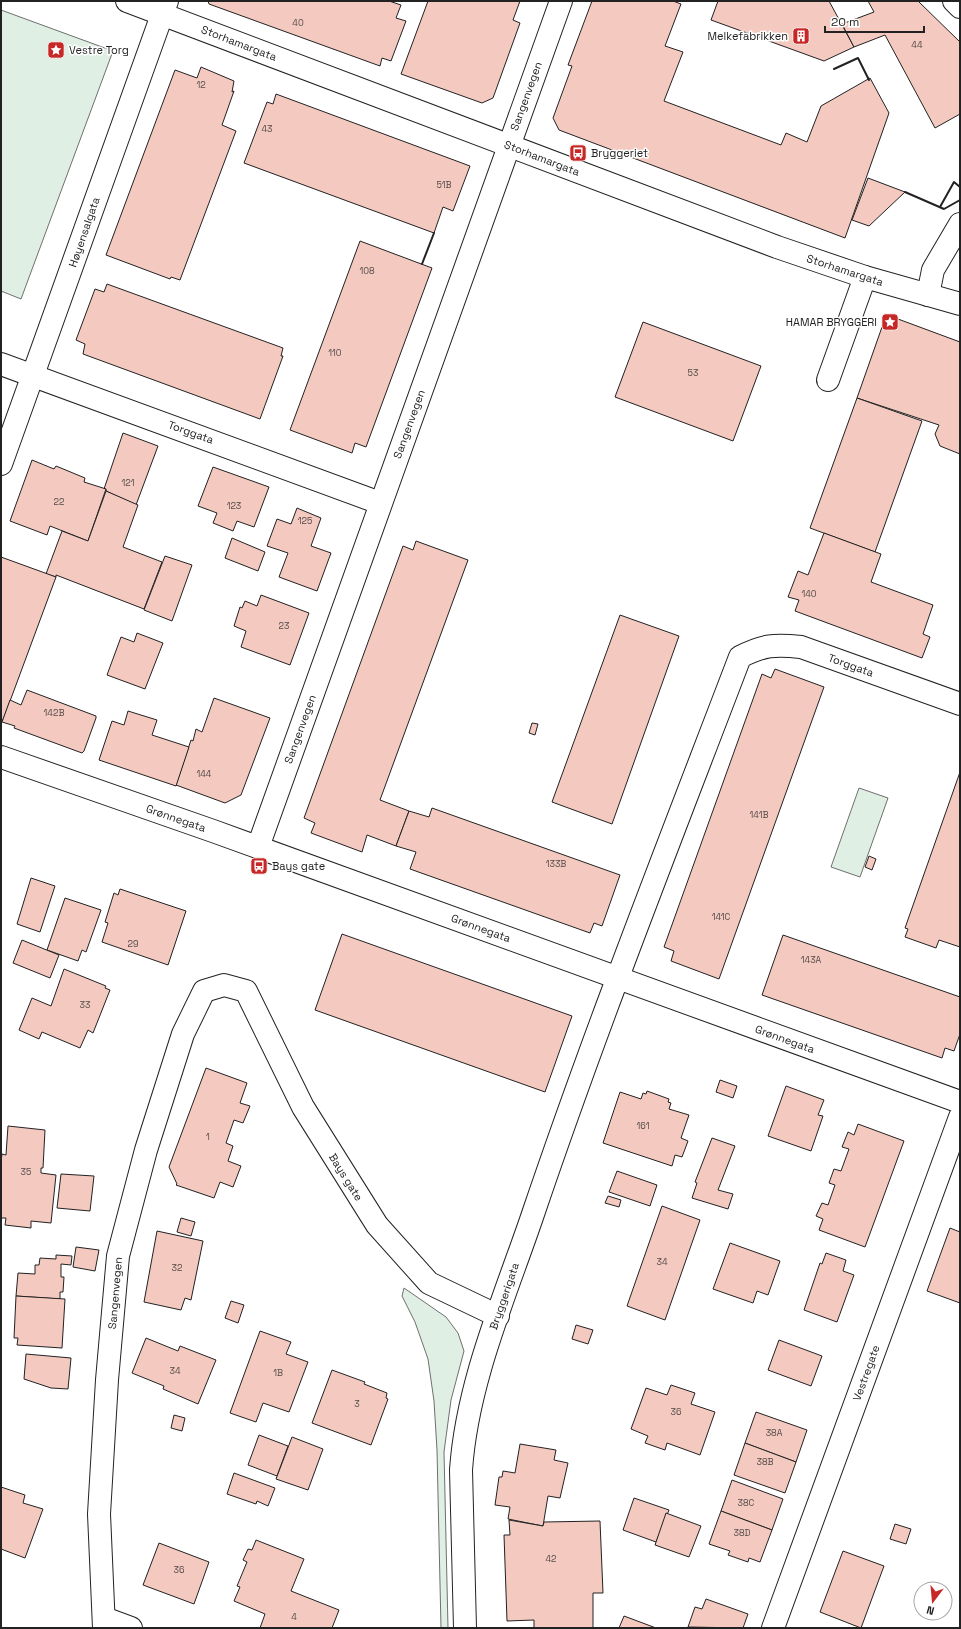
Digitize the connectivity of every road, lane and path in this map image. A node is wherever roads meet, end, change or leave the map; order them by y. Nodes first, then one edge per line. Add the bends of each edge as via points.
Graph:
1 (127, 1) edge
2 (561, 1) edge
3 (954, 1) edge
4 (164, 7) edge
5 (960, 7) edge
6 (508, 145) junction
7 (960, 224) edge
8 (865, 277) junction
9 (928, 295) junction
10 (960, 304) edge
11 (1, 364) edge
12 (34, 375) junction
13 (828, 380) dead end
14 (1, 464) edge
15 (380, 503) junction
16 (740, 657) joint
17 (960, 704) edge
18 (1, 756) edge
19 (258, 847) junction
20 (618, 978) junction
21 (246, 991) joint
22 (960, 1102) edge
23 (960, 1117) edge
24 (498, 1316) junction
25 (104, 1623) edge
26 (131, 1628) edge
27 (465, 1628) edge
28 (774, 1628) edge

1 - 4 street, Storhamargata
2 - 6 street, Sangenvegen
3 - 5 street
4 - 6 street, Storhamargata
4 - 12 street, Høyensalgata
6 - 8 street, Storhamargata via 777,247
6 - 15 street, Sangenvegen
7 - 9 street via 933,270
8 - 9 street, Storhamargata
8 - 13 street
9 - 10 street, Storhamargata
11 - 12 street, Torggata
12 - 14 street, Høyensalgata
12 - 15 street, Torggata
15 - 19 street, Sangenvegen
16 - 17 street, Torggata via 758,648 777,644 801,647
16 - 20 street, Bryggerigata
18 - 19 street, Grønnegata
19 - 20 street, Grønnegata
20 - 22 street, Grønnegata
20 - 24 street, Bryggerigata
21 - 24 street, Bays gate via 303,1107 377,1225 429,1283
21 - 25 street, Sangenvegen via 224,985 204,991 183,1034 146,1150 118,1256 99,1514
23 - 28 street, Vestregate
24 - 27 street, Bryggerigata via 474,1392 462,1447 460,1470
25 - 26 street

